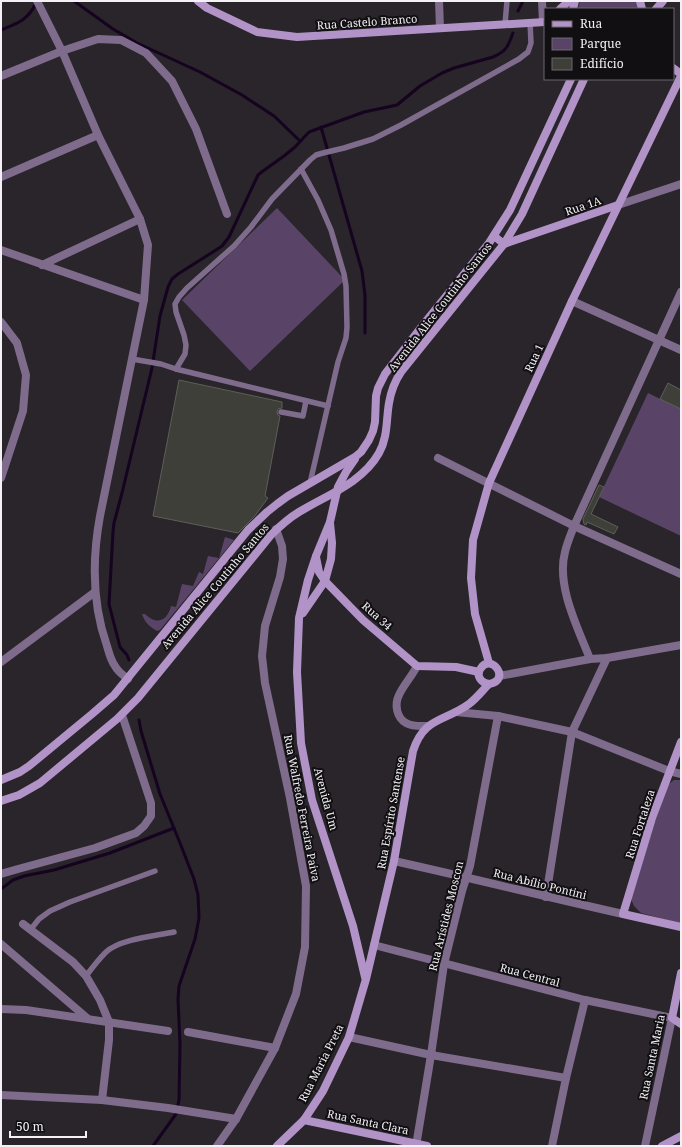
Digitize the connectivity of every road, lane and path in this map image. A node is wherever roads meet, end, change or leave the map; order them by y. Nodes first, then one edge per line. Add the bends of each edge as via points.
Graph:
1 (37, 1) edge
2 (198, 1) edge
3 (439, 1) edge
4 (507, 1) edge
5 (542, 1) edge
6 (530, 22) junction
7 (544, 22) edge
8 (505, 24) junction
9 (440, 28) junction
10 (62, 51) junction
11 (681, 75) edge
12 (1, 76) edge
13 (571, 80) edge
14 (584, 80) edge
15 (98, 136) junction
16 (301, 169) junction
17 (1, 177) edge
18 (681, 184) edge
19 (618, 205) junction
20 (227, 214) dead end
21 (140, 219) junction
22 (494, 236) junction
23 (504, 244) junction
24 (1, 250) edge
25 (42, 264) junction
26 (681, 292) edge
27 (144, 300) junction
28 (572, 301) junction
29 (1, 322) edge
30 (659, 340) junction
31 (681, 350) edge
32 (132, 359) junction
33 (176, 370) junction
34 (306, 401) junction
35 (328, 406) junction
36 (281, 412) dead end
37 (361, 452) junction
38 (438, 458) dead end
39 (1, 478) edge
40 (310, 483) junction
41 (489, 483) junction
42 (337, 491) junction
43 (330, 522) junction
44 (574, 526) junction
45 (276, 529) junction
46 (316, 556) junction
47 (681, 574) edge
48 (325, 581) junction
49 (95, 592) junction
50 (300, 618) junction
51 (681, 645) edge
52 (607, 658) junction
53 (590, 659) junction
54 (1, 662) edge
55 (489, 663) junction
56 (417, 666) junction
57 (479, 672) junction
58 (499, 676) junction
59 (128, 679) junction
60 (489, 684) junction
61 (456, 712) junction
62 (122, 715) junction
63 (498, 716) junction
64 (428, 726) junction
65 (572, 732) junction
66 (681, 742) edge
67 (669, 772) junction
68 (681, 774) edge
69 (1, 780) edge
70 (1, 801) edge
71 (394, 861) junction
72 (155, 871) dead end
73 (1, 874) edge
74 (467, 877) junction
75 (546, 897) junction
76 (623, 914) junction
77 (23, 924) dead end
78 (681, 927) edge
79 (31, 929) junction
80 (174, 932) dead end
81 (1, 944) edge
82 (374, 945) junction
83 (444, 964) junction
84 (681, 973) edge
85 (86, 976) junction
86 (366, 979) junction
87 (585, 1000) junction
88 (1, 1009) edge
89 (86, 1018) junction
90 (672, 1018) junction
91 (109, 1022) junction
92 (681, 1024) edge
93 (168, 1030) dead end
94 (188, 1032) dead end
95 (349, 1037) junction
96 (275, 1048) junction
97 (431, 1055) junction
98 (566, 1078) junction
99 (1, 1095) edge
100 (102, 1100) junction
101 (236, 1119) junction
102 (304, 1120) junction
103 (681, 1136) edge
104 (416, 1145) edge
105 (217, 1146) edge
106 (277, 1146) edge
107 (427, 1146) edge
108 (552, 1146) edge
109 (645, 1146) edge
110 (662, 1146) edge

1 - 10 street
2 - 9 street, Rua Castelo Branco via 207,8 257,32 297,37
3 - 9 street
4 - 8 lane
5 - 7 street
6 - 7 street, Rua Castelo Branco
6 - 8 street, Rua Castelo Branco
6 - 16 lane via 531,43 528,52 519,59 387,132 373,139 319,154
8 - 9 street, Rua Castelo Branco
10 - 12 street
10 - 15 street
10 - 20 street via 98,39 121,40 146,53 172,82 189,115
11 - 19 street, Rua 1
13 - 22 street, Avenida Alice Coutinho Santos via 510,210
14 - 23 street, Avenida Alice Coutinho Santos via 522,214
15 - 17 street
15 - 21 street
16 - 33 lane via 272,199 234,246 179,297 175,304 176,312 186,345 185,354
16 - 35 lane via 331,230 346,286 348,326
18 - 19 street, Rua 1A
19 - 23 street, Rua 1A
19 - 28 street, Rua 1
21 - 25 street
21 - 27 street via 148,245
22 - 23 street
22 - 37 street, Avenida Alice Coutinho Santos via 385,374 376,396 372,431
23 - 42 street, Avenida Alice Coutinho Santos via 401,372 393,387 385,439 379,453 364,471
24 - 25 street
25 - 27 street
26 - 30 street
27 - 32 street
28 - 30 street
28 - 41 street, Rua 1
29 - 39 street via 17,343 26,375 23,411
30 - 31 street
30 - 44 street
32 - 33 lane via 161,364
32 - 49 street via 96,534
33 - 34 lane
34 - 35 lane
34 - 36 lane via 303,416
35 - 40 lane
37 - 40 street, Avenida Alice Coutinho Santos
37 - 42 street, Avenida Um via 346,472
38 - 41 street
40 - 59 street, Avenida Alice Coutinho Santos via 277,504 248,530
41 - 44 street
41 - 55 street, Rua 1 via 473,540 471,578 475,614
42 - 43 street, Avenida Um
42 - 45 street, Avenida Alice Coutinho Santos
43 - 46 street, Avenida Um
43 - 48 street, Avenida Um via 331,559
44 - 47 street
44 - 53 street via 564,553 563,578 568,604
45 - 62 street, Avenida Alice Coutinho Santos
45 - 96 street, Rua Walfredo Ferreira Paiva via 283,559 265,626 262,656 265,683 306,886 305,947 296,994
46 - 48 street, Rua 34 via 317,566
46 - 50 street, Avenida Um
48 - 50 street, Avenida Um
48 - 56 street, Rua 34 via 363,620
49 - 54 street
49 - 59 street via 101,628 114,666
50 - 86 street, Avenida Um via 297,672 301,743 312,800 353,926
51 - 52 street
52 - 53 street
52 - 65 street
53 - 58 street
55 - 57 street via 484,664
55 - 58 street via 497,667
56 - 57 street via 456,667
56 - 64 street via 396,701 396,709 407,724
57 - 60 street via 481,680
58 - 60 street via 494,684
59 - 69 street, Avenida Alice Coutinho Santos via 114,695 38,760
60 - 61 street, Rua Espírito Santense via 472,702
61 - 63 street
61 - 64 street, Rua Espírito Santense
62 - 70 street, Avenida Alice Coutinho Santos via 40,783 19,795
62 - 73 street via 151,803 151,816 144,826 136,834 95,848
63 - 65 street
63 - 74 street, Rua Arístides Moscon
64 - 71 street, Rua Espírito Santense via 422,732 413,751
65 - 67 street
65 - 75 street
66 - 67 street, Rua Fortaleza
67 - 68 street
67 - 76 street, Rua Fortaleza
71 - 74 street, Rua Abílio Pontini
71 - 82 street, Rua Espírito Santense
72 - 79 lane via 50,911
74 - 75 street, Rua Abílio Pontini
74 - 83 street, Rua Arístides Moscon
75 - 76 street, Rua Abílio Pontini
76 - 78 street, Rua Abílio Pontini
77 - 79 street
79 - 85 street
80 - 85 lane via 114,946
81 - 89 street
82 - 83 street, Rua Central
82 - 86 street, Rua Espírito Santense
83 - 87 street, Rua Central
83 - 97 street, Rua Arístides Moscon
84 - 90 street, Rua Santa Maria
85 - 91 street
86 - 95 street, Rua Maria Preta
87 - 90 street, Rua Central
87 - 98 street
88 - 89 street
89 - 91 street
90 - 92 street, Rua Central
90 - 109 street, Rua Santa Maria
91 - 93 street
91 - 100 street
94 - 96 street
95 - 97 street
95 - 102 street, Rua Maria Preta via 323,1091
96 - 101 street, Rua Walfredo Ferreira Paiva
97 - 98 street
97 - 104 street, Rua Arístides Moscon
98 - 108 street
99 - 100 street
100 - 101 street
101 - 105 street, Rua Walfredo Ferreira Paiva
102 - 104 street, Rua Santa Clara
102 - 106 street, Rua Maria Preta
103 - 110 street
104 - 107 street, Rua Santa Clara

